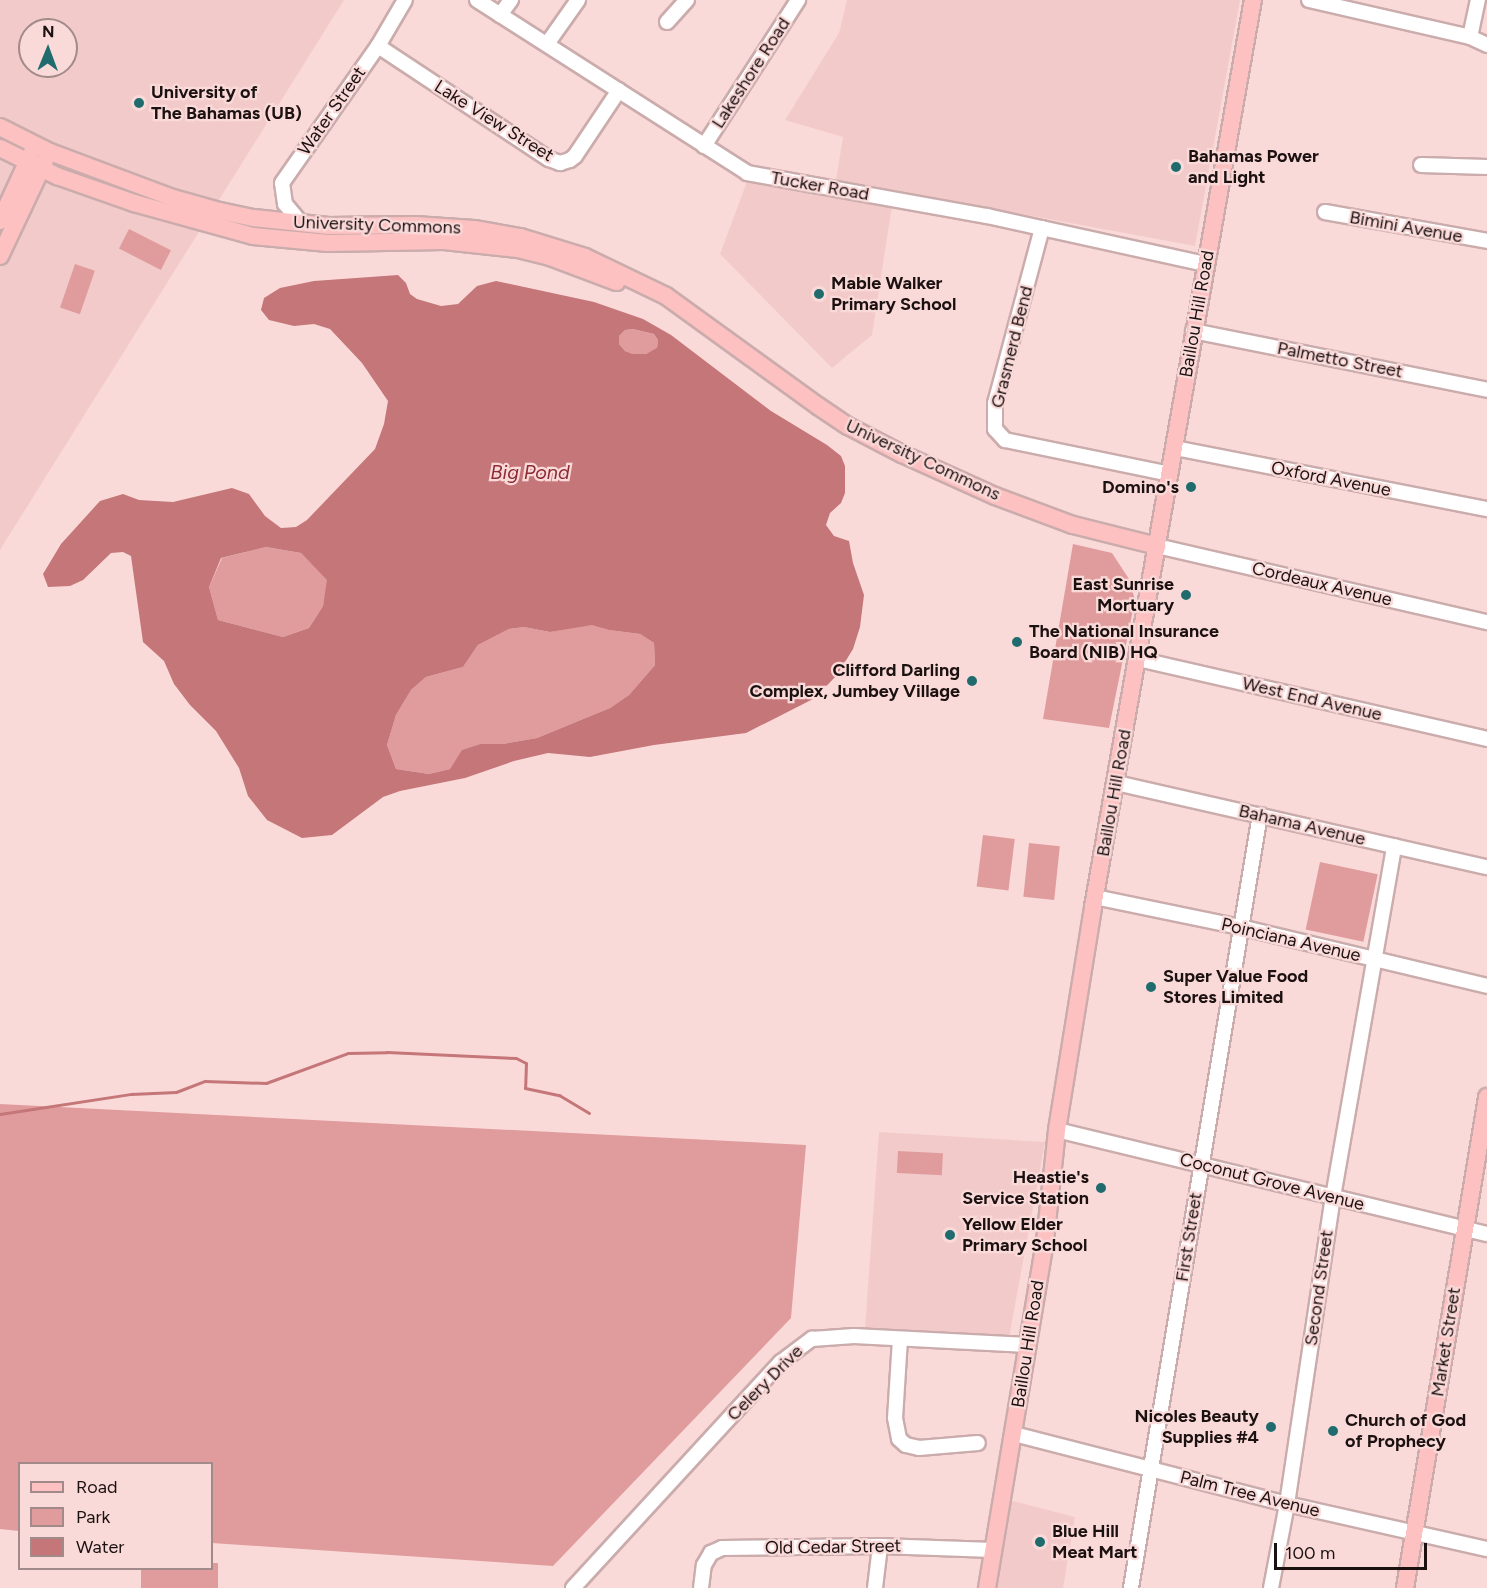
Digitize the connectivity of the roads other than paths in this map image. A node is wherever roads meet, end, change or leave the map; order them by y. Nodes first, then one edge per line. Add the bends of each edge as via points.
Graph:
1 (405, 0) edge
2 (477, 0) edge
3 (511, 0) edge
4 (578, 0) edge
5 (687, 0) edge
6 (798, 0) edge
7 (1253, 0) edge
8 (1309, 0) edge
9 (1478, 0) edge
10 (500, 15) junction
11 (667, 22) dead end
12 (1470, 38) junction
13 (547, 44) junction
14 (1487, 45) edge
15 (378, 46) junction
16 (619, 90) junction
17 (0, 127) edge
18 (704, 146) junction
19 (0, 148) edge
20 (42, 148) junction
21 (1421, 165) dead end
22 (34, 166) junction
23 (1487, 166) edge
24 (1325, 212) dead end
25 (0, 221) edge
26 (301, 223) junction
27 (1042, 228) junction
28 (1487, 241) edge
29 (0, 256) edge
30 (1206, 264) junction
31 (680, 309) junction
32 (1193, 331) junction
33 (1487, 390) edge
34 (1175, 448) junction
35 (1170, 474) junction
36 (1487, 509) edge
37 (1157, 546) junction
38 (1487, 622) edge
39 (1138, 659) junction
40 (1487, 739) edge
41 (1116, 783) junction
42 (1260, 815) junction
43 (1394, 846) junction
44 (1487, 867) edge
45 (1095, 897) junction
46 (1240, 927) junction
47 (1374, 960) junction
48 (1487, 986) edge
49 (1487, 1097) edge
50 (1057, 1130) junction
51 (1200, 1164) junction
52 (1333, 1197) junction
53 (1465, 1229) junction
54 (1487, 1234) edge
55 (900, 1339) junction
56 (1028, 1345) junction
57 (1014, 1434) junction
58 (978, 1443) dead end
59 (1152, 1470) junction
60 (1287, 1504) junction
61 (1414, 1533) junction
62 (880, 1545) junction
63 (1487, 1549) edge
64 (993, 1550) junction
65 (573, 1588) edge
66 (701, 1588) edge
67 (875, 1588) edge
68 (987, 1588) edge
69 (1131, 1588) edge
70 (1271, 1588) edge
71 (1405, 1588) edge

1 - 15 street, Water Street
2 - 10 street, Tucker Road
3 - 10 street
4 - 13 street
5 - 11 street
6 - 18 street, Lakeshore Road
7 - 30 main road, Baillou Hill Road
8 - 12 street
9 - 12 street
10 - 13 street, Tucker Road
12 - 14 street
13 - 16 street, Tucker Road
15 - 16 street, Lake View Street via 560,163 575,156
15 - 26 street, Water Street via 282,183 285,204
16 - 18 street, Tucker Road
17 - 20 main road, University Commons
18 - 27 street, Tucker Road via 747,173
19 - 22 main road, University Commons
20 - 22 main road
20 - 26 main road, University Commons via 192,203 254,218
21 - 23 street
22 - 25 main road
22 - 29 main road
22 - 31 main road, University Commons via 165,213 253,236 328,243 444,241 519,249 582,268
24 - 28 street, Bimini Avenue
26 - 31 main road, University Commons via 445,226 520,237 618,270 666,296
27 - 30 street, Tucker Road
27 - 35 street, Grasmerd Bend via 995,403 995,429 1005,440
30 - 32 main road, Baillou Hill Road
31 - 37 main road, University Commons via 833,416 909,458 1073,525
32 - 33 street, Palmetto Street
32 - 34 main road, Baillou Hill Road
34 - 35 main road, Baillou Hill Road
34 - 36 street, Oxford Avenue
35 - 37 main road, Baillou Hill Road
37 - 38 street, Cordeaux Avenue
37 - 39 main road, Baillou Hill Road
39 - 40 street, West End Avenue
39 - 41 main road, Baillou Hill Road
41 - 42 street, Bahama Avenue
41 - 45 main road, Baillou Hill Road
42 - 43 street, Bahama Avenue
42 - 46 street, First Street
43 - 44 street, Bahama Avenue
43 - 47 street, Second Street
45 - 46 street, Poinciana Avenue
45 - 50 main road, Baillou Hill Road
46 - 47 street, Poinciana Avenue
46 - 51 street, First Street
47 - 48 street, Poinciana Avenue
47 - 52 street, Second Street
49 - 53 main road, Market Street
50 - 51 street, Coconut Grove Avenue
50 - 56 main road, Baillou Hill Road
51 - 52 street, Coconut Grove Avenue
51 - 59 street, First Street
52 - 53 street, Coconut Grove Avenue
52 - 60 street, Second Street
53 - 54 street, Coconut Grove Avenue
53 - 61 main road, Market Street
55 - 56 street, Celery Drive
55 - 58 street via 895,1418 899,1438 906,1445 919,1448
55 - 65 street, Celery Drive via 831,1336 800,1346
56 - 57 main road, Baillou Hill Road
57 - 59 street, Palm Tree Avenue
57 - 64 main road, Baillou Hill Road
59 - 60 street, Palm Tree Avenue
59 - 69 street, First Street
60 - 61 street, Palm Tree Avenue
60 - 70 street, Second Street
61 - 63 street, Palm Tree Avenue
61 - 71 main road, Market Street
62 - 64 street, Old Cedar Street
62 - 66 street, Old Cedar Street via 722,1548 711,1553 704,1565
62 - 67 street
64 - 68 main road, Baillou Hill Road

